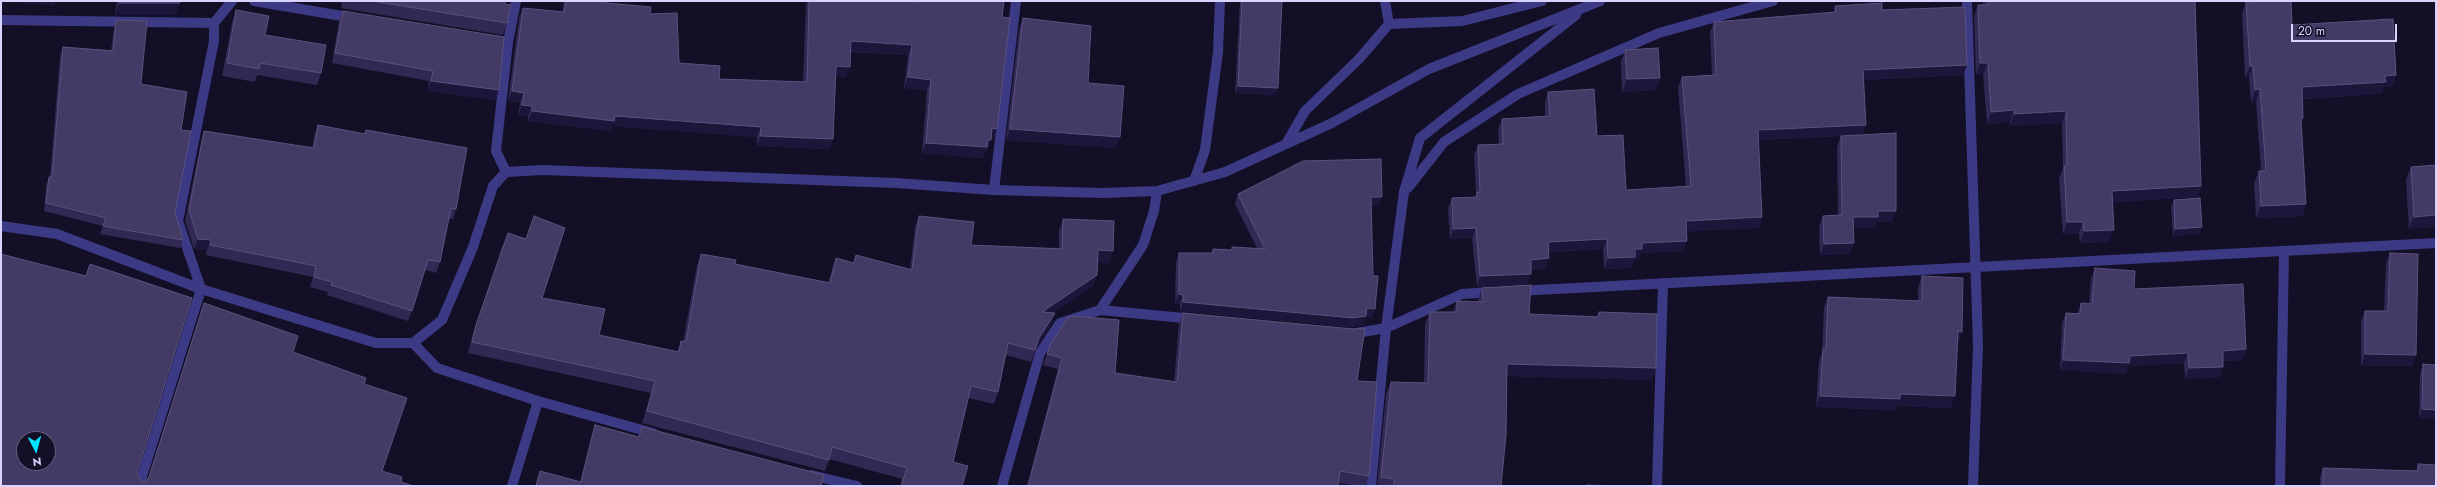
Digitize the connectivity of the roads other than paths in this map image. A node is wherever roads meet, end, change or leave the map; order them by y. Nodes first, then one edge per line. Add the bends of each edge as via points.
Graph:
1 (232, 1) edge
2 (254, 1) edge
3 (516, 1) edge
4 (1016, 1) edge
5 (1220, 1) edge
6 (1384, 1) edge
7 (1542, 1) edge
8 (1600, 1) edge
9 (1773, 1) edge
10 (1967, 1) edge
11 (1581, 4) edge
12 (364, 19) edge
13 (1, 20) edge
14 (214, 23) junction
15 (1389, 24) junction
16 (478, 38) edge
17 (508, 42) junction
18 (1286, 144) junction
19 (506, 172) junction
20 (1194, 181) junction
21 (994, 190) junction
22 (1157, 191) junction
23 (1404, 192) junction
24 (1, 226) edge
25 (2436, 243) edge
26 (2284, 251) junction
27 (1976, 267) junction
28 (1663, 283) junction
29 (201, 289) junction
30 (1100, 310) junction
31 (1201, 320) edge
32 (1386, 328) junction
33 (1342, 333) edge
34 (413, 343) junction
35 (538, 401) junction
36 (667, 436) edge
37 (804, 473) edge
38 (139, 486) edge
39 (512, 486) edge
40 (857, 486) edge
41 (1002, 486) edge
42 (1371, 486) edge
43 (1657, 486) edge
44 (1973, 486) edge
45 (2280, 486) edge

1 - 14 street
2 - 12 street
3 - 17 street
4 - 21 street
5 - 20 street via 1218,52 1205,150
6 - 15 street
7 - 15 street via 1462,21
8 - 11 street
9 - 23 street via 1659,32 1518,94 1444,142
10 - 27 street
11 - 18 street via 1429,69 1332,123
11 - 23 street via 1420,138
13 - 14 street
14 - 29 street via 214,41 178,221
15 - 18 street via 1359,59 1305,111
16 - 17 street
17 - 19 street via 496,151
18 - 20 street via 1225,172
19 - 21 street via 543,170 896,183
19 - 34 street via 493,186 473,247 442,320
20 - 22 street
21 - 22 street via 1103,193
22 - 30 street via 1154,211 1143,245
23 - 32 street
24 - 29 street via 57,234
25 - 26 street
26 - 27 street
26 - 45 street
27 - 28 street
27 - 44 street via 1978,346
28 - 32 street via 1462,294
28 - 43 street
29 - 34 street via 376,342
29 - 38 street
30 - 31 street
30 - 41 street via 1060,324 1040,353
32 - 33 street
32 - 42 street
34 - 35 street via 437,368
35 - 36 street
35 - 39 street
37 - 40 street

